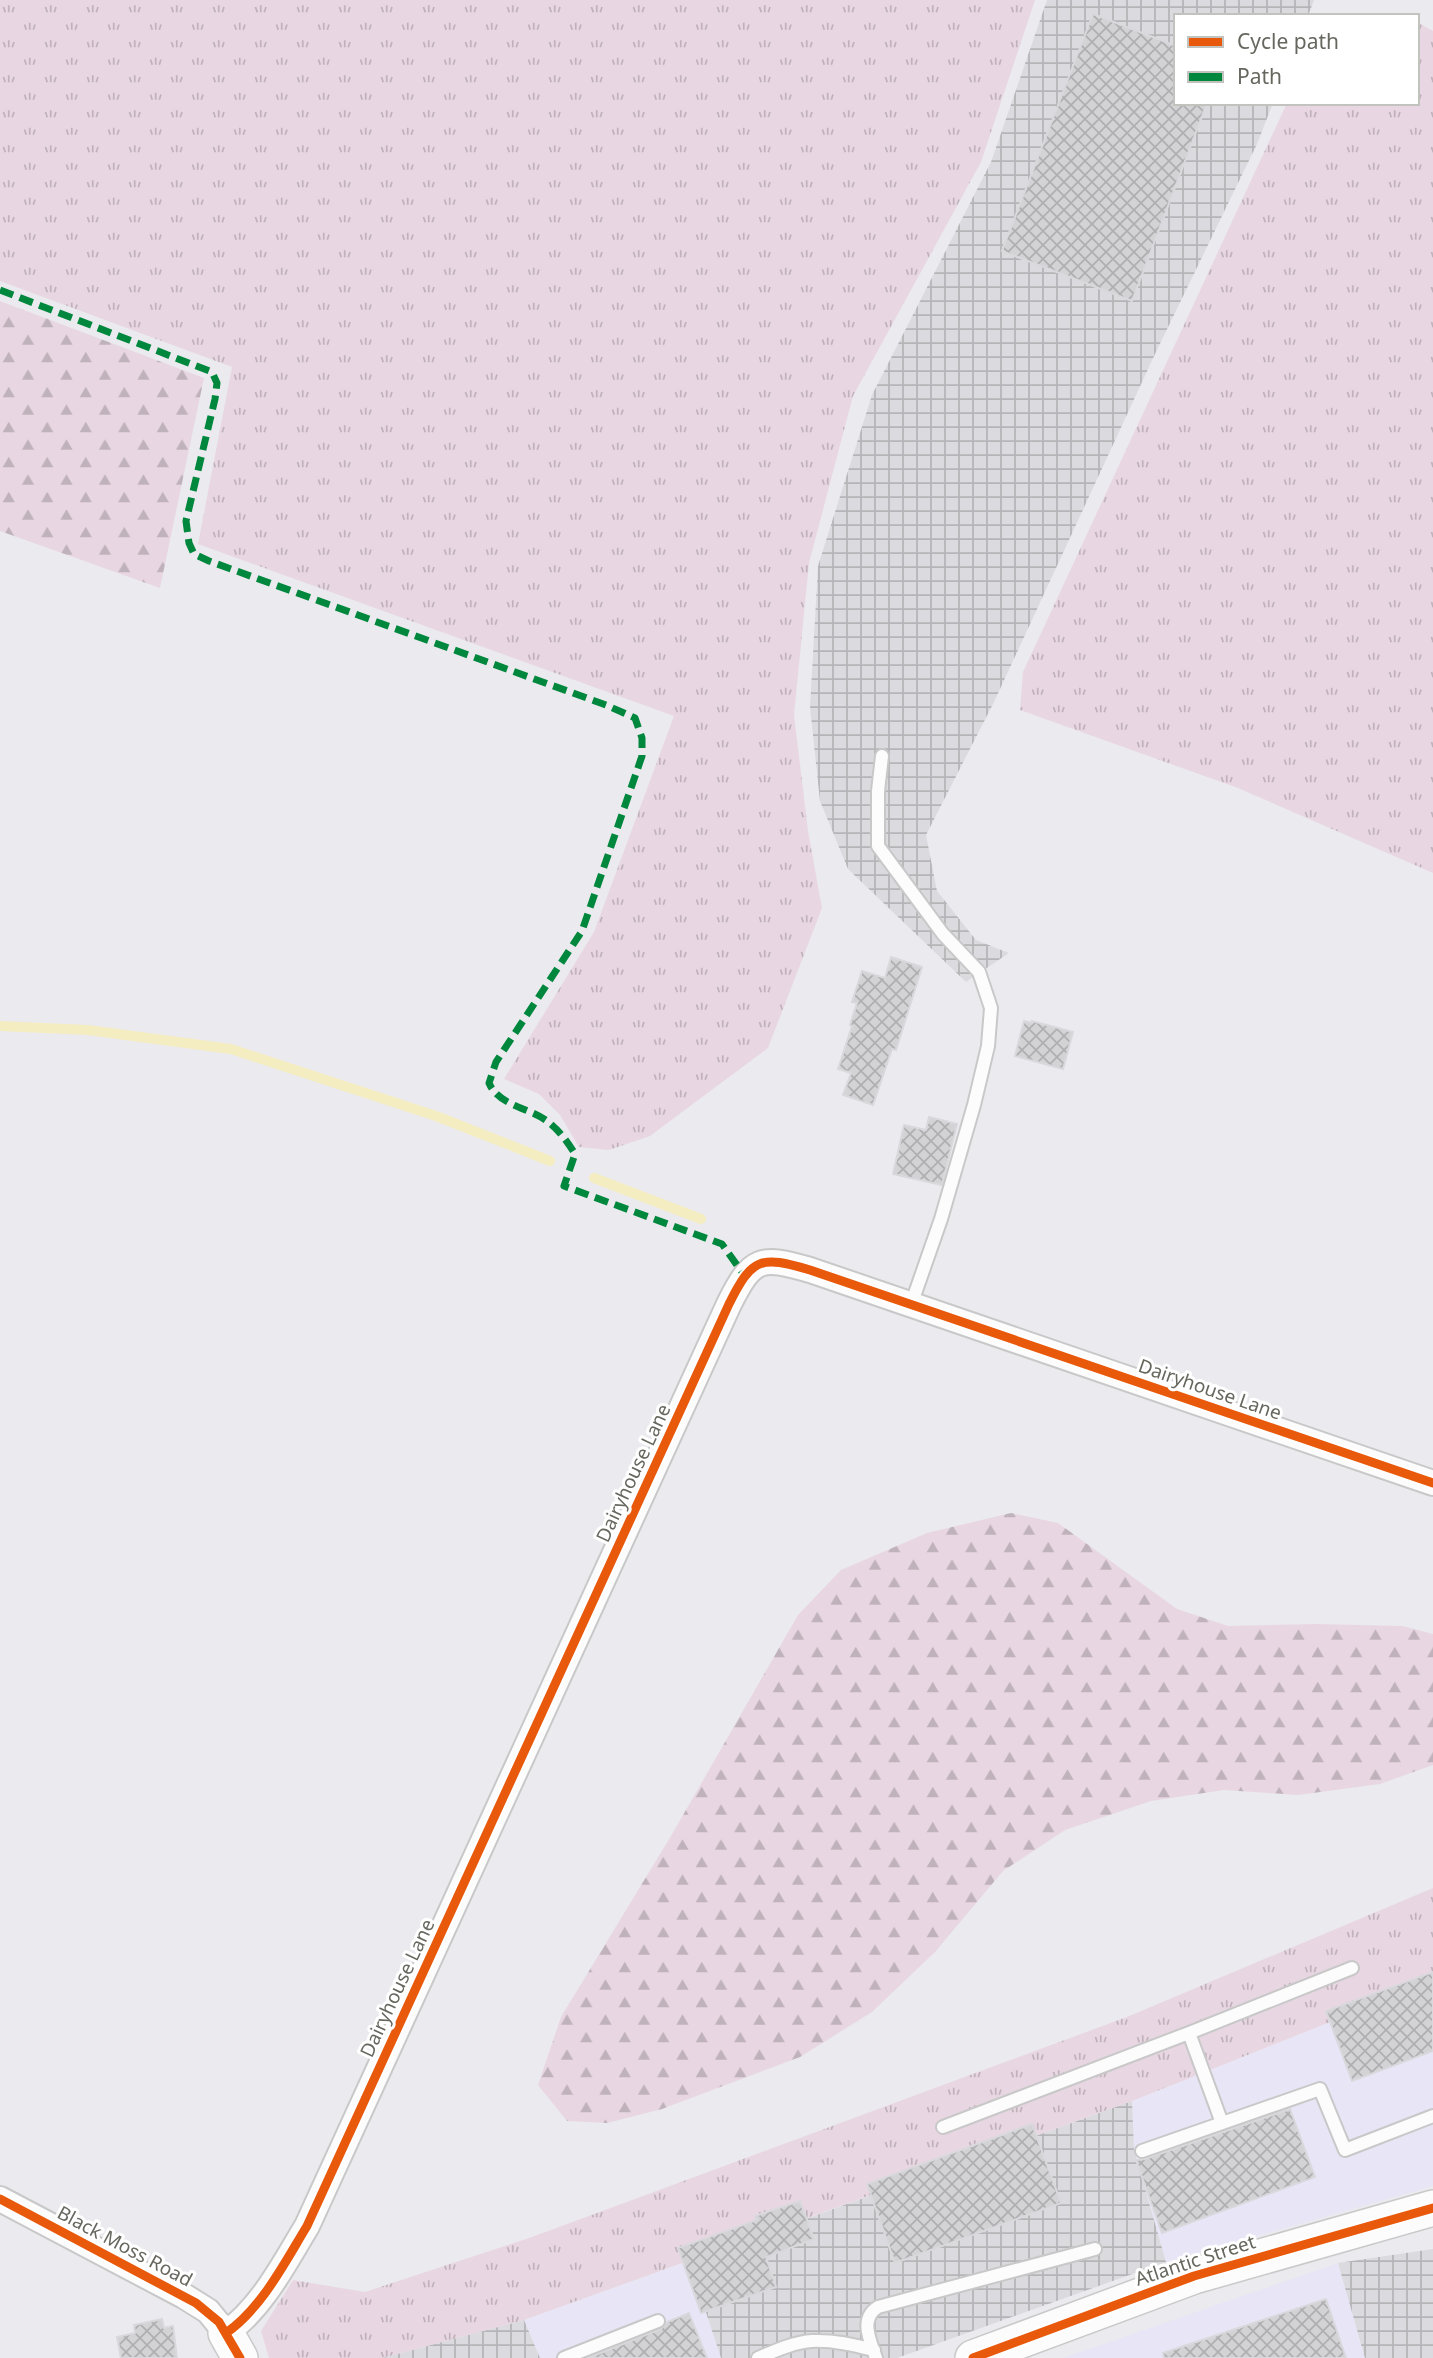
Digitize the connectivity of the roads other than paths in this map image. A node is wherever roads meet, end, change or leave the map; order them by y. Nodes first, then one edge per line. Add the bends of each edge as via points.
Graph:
1 (882, 756) dead end
2 (911, 1305) junction
3 (1433, 1483) edge
4 (1352, 1968) dead end
5 (1189, 2033) junction
6 (1433, 2116) edge
7 (1222, 2123) junction
8 (943, 2127) dead end
9 (1142, 2151) dead end
10 (0, 2199) edge
11 (1433, 2208) edge
12 (1095, 2249) dead end
13 (658, 2321) dead end
14 (233, 2345) edge
15 (1013, 2351) edge
16 (875, 2354) edge
17 (564, 2358) edge
18 (758, 2358) edge
19 (973, 2358) edge

1 - 2 lane via 878,846 943,934 979,972 991,1008 988,1046 974,1105 942,1219
2 - 3 street, Dairyhouse Lane
2 - 14 street, Dairyhouse Lane via 783,1262 760,1264 743,1277 307,2226 278,2275 241,2323
4 - 5 lane
5 - 7 lane
5 - 8 lane
6 - 7 lane via 1345,2150 1320,2089
7 - 9 lane
10 - 14 street, Black Moss Road via 208,2311
11 - 15 street, Atlantic Street via 1194,2276
12 - 16 lane via 878,2306 866,2323
13 - 17 lane
15 - 19 street, Atlantic Street
16 - 18 lane via 840,2343 812,2341

